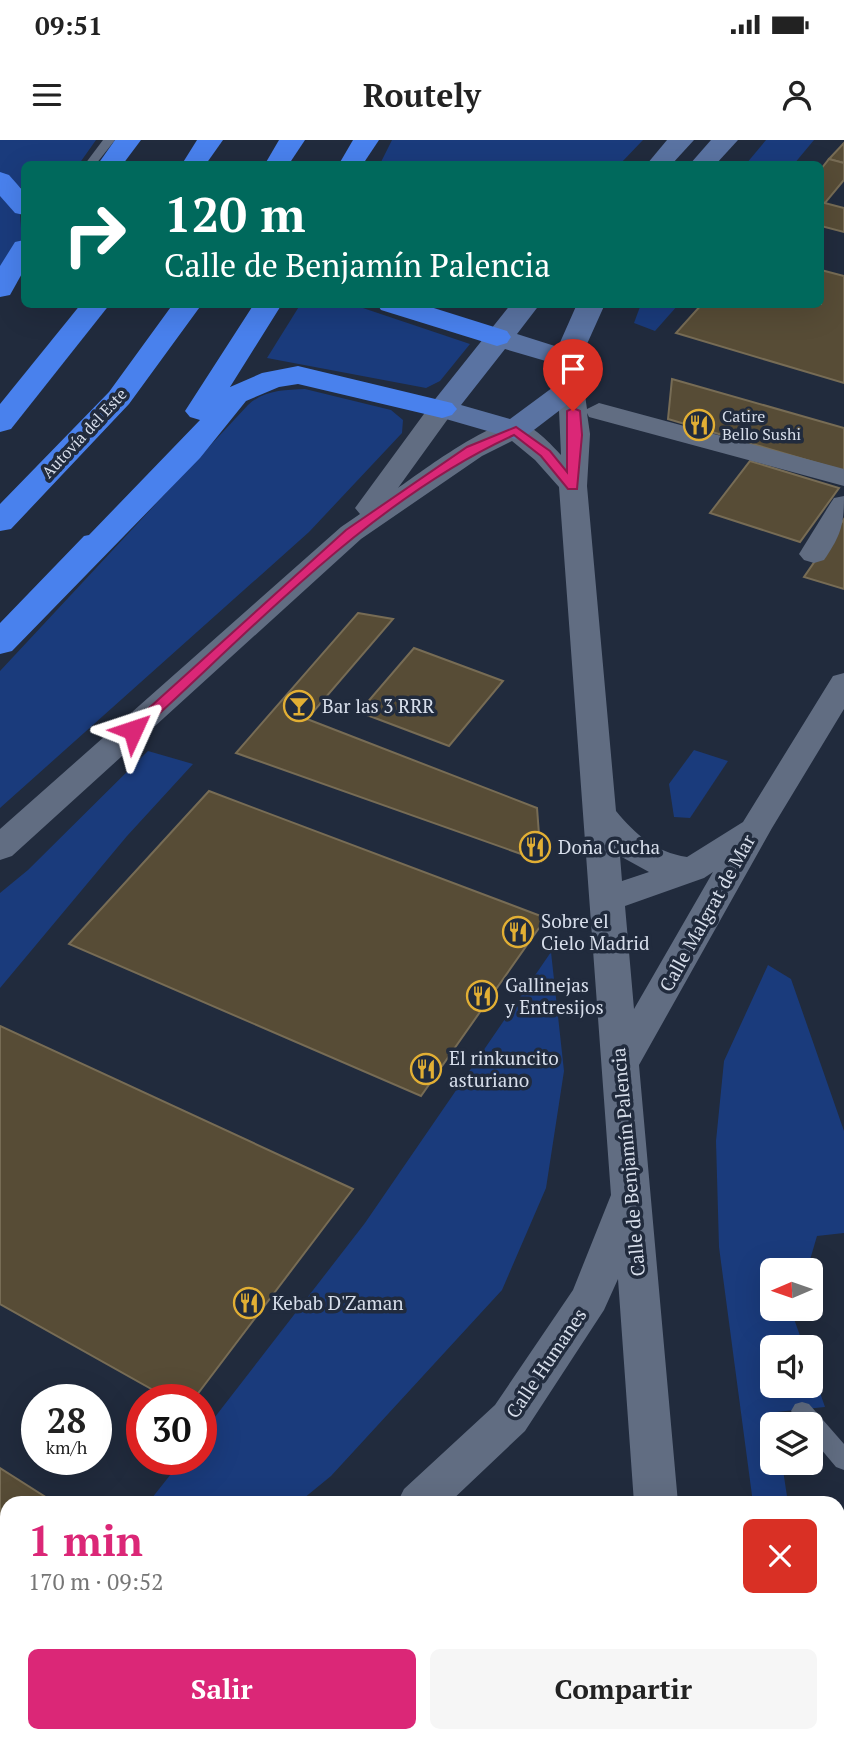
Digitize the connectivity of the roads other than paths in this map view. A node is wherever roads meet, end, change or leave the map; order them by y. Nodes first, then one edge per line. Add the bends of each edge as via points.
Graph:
1 (109, 140) edge
2 (128, 140) edge
3 (210, 140) edge
4 (292, 140) edge
5 (366, 140) edge
6 (681, 140) edge
7 (724, 140) edge
8 (92, 161) edge
9 (112, 161) edge
10 (196, 161) edge
11 (279, 161) edge
12 (355, 161) edge
13 (662, 161) edge
14 (705, 161) edge
15 (0, 180) edge
16 (21, 204) edge
17 (21, 253) edge
18 (21, 286) edge
19 (0, 289) edge
20 (93, 308) edge
21 (185, 308) edge
22 (266, 308) edge
23 (404, 308) edge
24 (522, 308) edge
25 (589, 308) edge
26 (0, 312) edge
27 (497, 337) junction
28 (568, 359) junction
29 (571, 388) junction
30 (442, 409) junction
31 (599, 411) dead end
32 (0, 423) edge
33 (516, 430) junction
34 (844, 478) edge
35 (573, 486) junction
36 (844, 504) edge
37 (0, 522) edge
38 (351, 533) junction
39 (814, 554) dead end
40 (79, 564) junction
41 (0, 643) edge
42 (844, 683) edge
43 (598, 813) junction
44 (756, 827) junction
45 (0, 848) edge
46 (692, 870) junction
47 (605, 900) junction
48 (620, 1065) junction
49 (631, 1194) junction
50 (802, 1411) dead end
51 (844, 1460) edge
52 (426, 1496) edge
53 (655, 1496) edge

1 - 8 lane
2 - 9 highway
3 - 10 highway
4 - 11 highway
5 - 12 highway
6 - 13 street
7 - 14 street
15 - 16 highway
17 - 19 highway
18 - 26 highway
20 - 32 highway
21 - 37 highway, Autovía del Este via 119,398
22 - 40 highway via 218,387 175,446
23 - 27 highway
24 - 27 street
25 - 28 street, Calle de Benjamín Palencia
27 - 28 street
27 - 30 street
28 - 29 street, Calle de Benjamín Palencia
29 - 33 street
29 - 35 street, Calle de Benjamín Palencia via 576,435
30 - 33 street
30 - 38 street
30 - 40 highway via 298,375 272,379 236,395 189,452
31 - 34 street
33 - 35 street
33 - 38 street via 472,450
35 - 43 street, Calle de Benjamín Palencia
36 - 39 street
38 - 45 street
40 - 41 highway
42 - 44 street
43 - 46 street, Calle Malgrat de Mar via 629,848 660,866
43 - 47 street, Calle de Benjamín Palencia
44 - 46 street, Calle Malgrat de Mar
44 - 48 street, Calle Malgrat de Mar
46 - 47 street, Calle Malgrat de Mar
47 - 48 street, Calle de Benjamín Palencia
48 - 49 street, Calle de Benjamín Palencia
49 - 52 street, Calle Humanes via 590,1298 510,1418
49 - 53 street, Calle de Benjamín Palencia
50 - 51 lane

